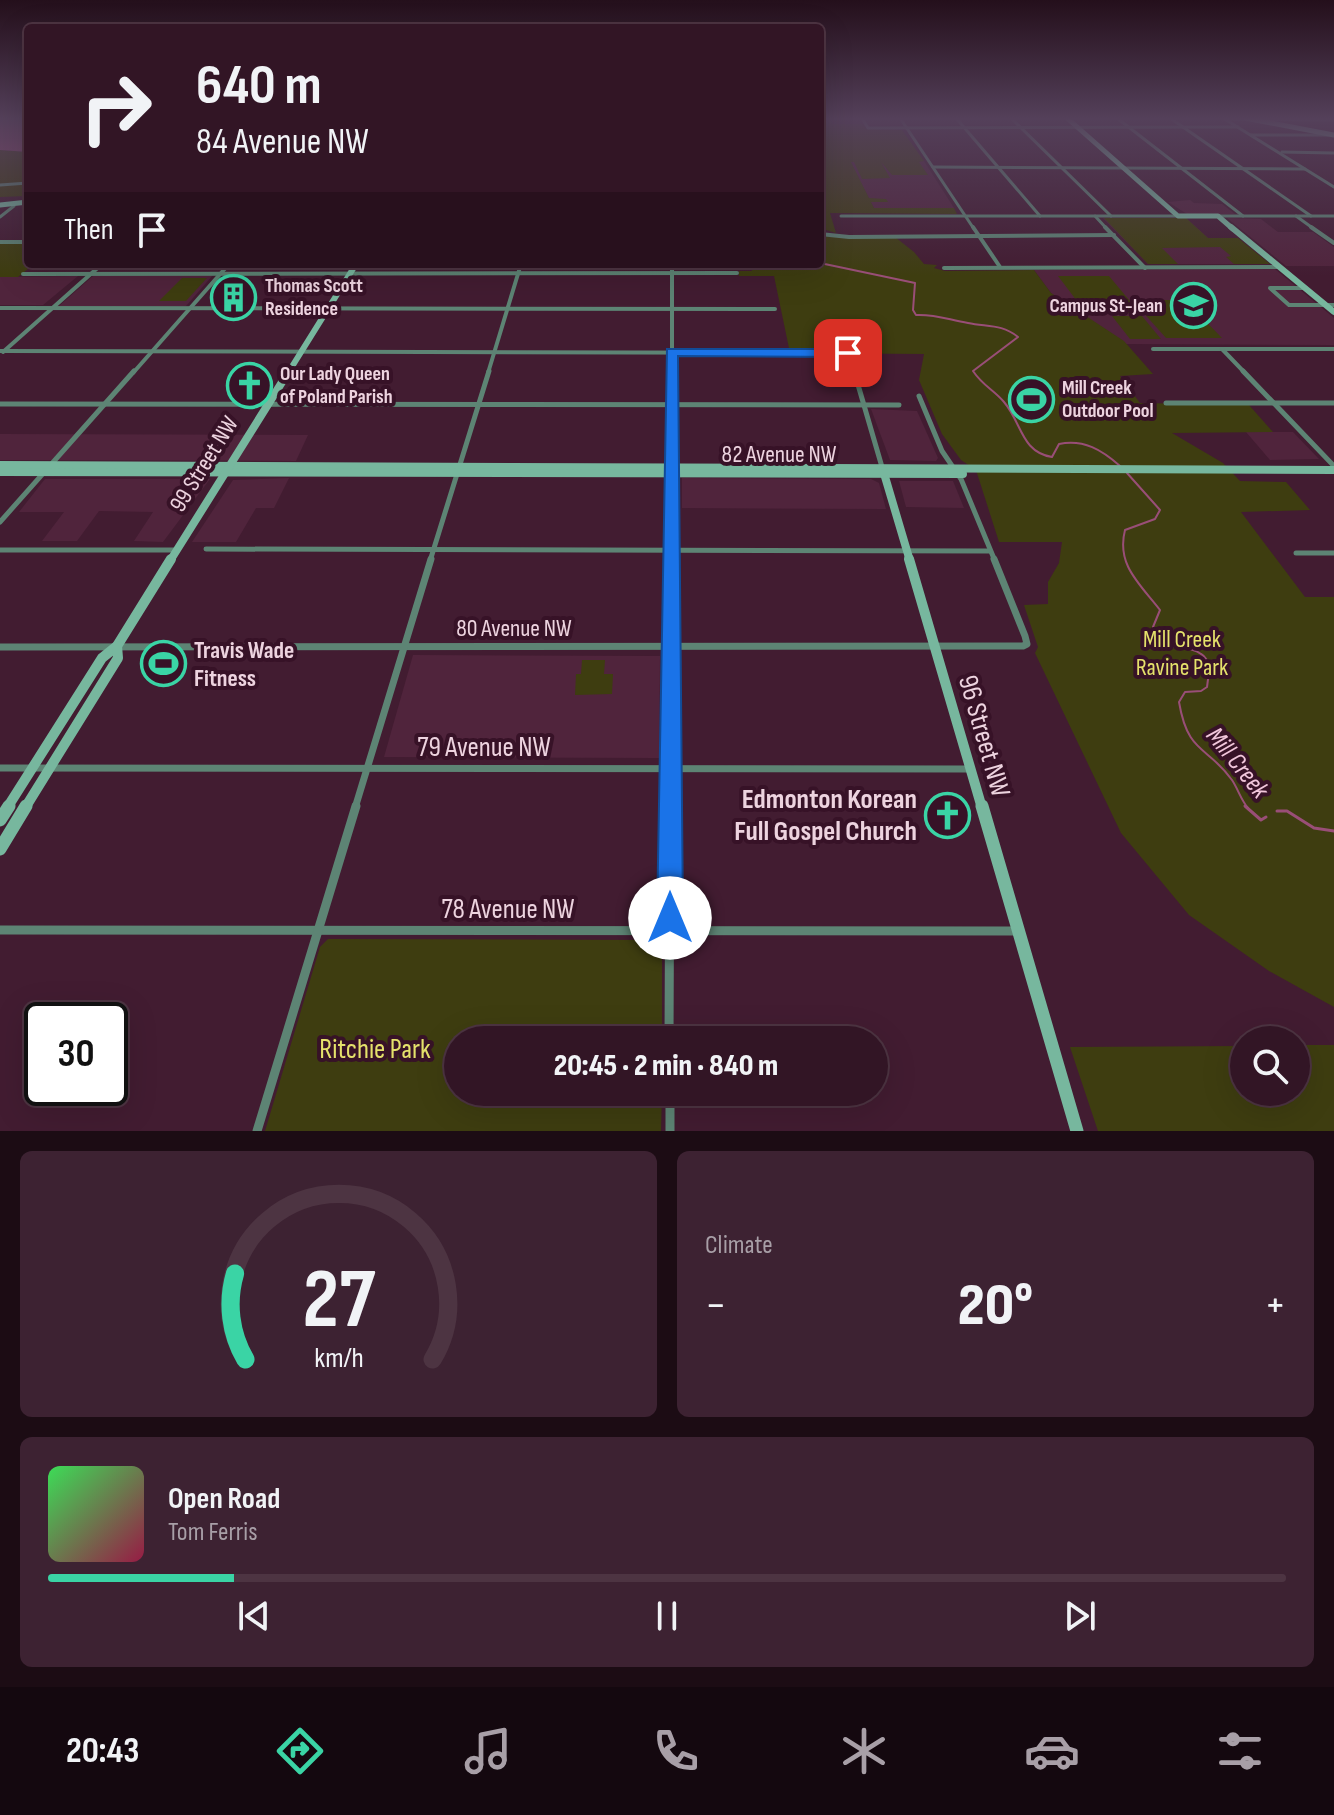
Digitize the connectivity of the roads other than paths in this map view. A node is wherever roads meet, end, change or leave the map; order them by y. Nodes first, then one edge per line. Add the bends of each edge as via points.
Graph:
1 (935, 171) edge
2 (1003, 171) edge
3 (1067, 171) edge
4 (1127, 171) edge
5 (1185, 171) edge
6 (1246, 171) edge
7 (1308, 171) edge
8 (24, 183) edge
9 (0, 185) edge
10 (1334, 187) edge
11 (0, 198) edge
12 (24, 201) edge
13 (24, 202) edge
14 (24, 202) edge
15 (0, 206) edge
16 (14, 206) junction
17 (841, 216) dead end
18 (965, 216) junction
19 (1040, 216) junction
20 (1095, 216) junction
21 (1111, 216) junction
22 (1178, 216) junction
23 (1218, 216) junction
24 (1243, 216) junction
25 (1296, 216) junction
26 (1311, 216) junction
27 (1334, 216) edge
28 (0, 217) edge
29 (824, 234) edge
30 (978, 235) junction
31 (1114, 235) junction
32 (0, 242) edge
33 (24, 242) edge
34 (1334, 243) edge
35 (1280, 267) junction
36 (98, 268) edge
37 (225, 268) edge
38 (353, 268) edge
39 (520, 268) edge
40 (672, 268) edge
41 (944, 268) dead end
42 (1000, 268) junction
43 (1145, 268) junction
44 (93, 272) junction
45 (221, 273) junction
46 (350, 273) junction
47 (518, 273) junction
48 (672, 273) junction
49 (737, 273) dead end
50 (23, 274) dead end
51 (1306, 288) junction
52 (1330, 305) edge
53 (0, 308) edge
54 (53, 308) junction
55 (190, 308) junction
56 (328, 308) junction
57 (672, 308) junction
58 (507, 309) junction
59 (775, 309) dead end
60 (1334, 312) edge
61 (1153, 349) dead end
62 (1222, 349) junction
63 (1334, 349) edge
64 (151, 352) junction
65 (672, 352) junction
66 (1, 353) edge
67 (299, 354) junction
68 (494, 354) junction
69 (919, 396) dead end
70 (1166, 403) dead end
71 (1274, 403) junction
72 (1334, 403) edge
73 (0, 404) edge
74 (104, 404) junction
75 (267, 404) junction
76 (478, 404) junction
77 (672, 404) junction
78 (865, 405) junction
79 (899, 405) dead end
80 (0, 465) edge
81 (47, 469) junction
82 (227, 469) junction
83 (458, 470) junction
84 (672, 470) junction
85 (884, 470) junction
86 (955, 470) junction
87 (1334, 470) edge
88 (0, 472) edge
89 (0, 522) edge
90 (206, 549) dead end
91 (433, 549) junction
92 (0, 550) edge
93 (177, 550) junction
94 (671, 551) junction
95 (907, 551) junction
96 (990, 551) junction
97 (1296, 553) dead end
98 (1334, 553) edge
99 (117, 646) junction
100 (404, 646) junction
101 (671, 646) junction
102 (0, 647) edge
103 (934, 647) junction
104 (0, 768) edge
105 (33, 768) junction
106 (50, 768) junction
107 (368, 769) junction
108 (670, 769) junction
109 (969, 769) junction
110 (0, 820) edge
111 (0, 849) edge
112 (0, 930) edge
113 (319, 930) junction
114 (1017, 931) junction
115 (670, 932) junction
116 (669, 1026) edge
117 (670, 1106) edge
118 (257, 1131) edge
119 (670, 1131) edge
120 (1077, 1131) edge

1 - 18 street
2 - 19 street
3 - 21 street
4 - 22 main road
5 - 24 street
6 - 26 street
7 - 10 street
8 - 9 street
11 - 12 main road
13 - 16 main road
14 - 15 main road
15 - 16 main road
16 - 28 street
17 - 18 street
18 - 19 street
18 - 30 street
19 - 20 street
20 - 21 street
20 - 31 street
21 - 22 street
22 - 23 main road
23 - 24 street
23 - 35 main road
24 - 25 street
25 - 26 street
25 - 34 street
26 - 27 street
29 - 30 street
30 - 31 street
30 - 42 street
31 - 43 street
32 - 33 street
35 - 43 street
35 - 51 main road
36 - 44 street
37 - 45 street
38 - 46 main road, 99 Street NW
39 - 47 street
40 - 48 street
41 - 42 street
42 - 43 street
44 - 45 street
44 - 50 street
44 - 54 street
45 - 46 street
45 - 55 street
46 - 47 street
46 - 56 main road, 99 Street NW
47 - 48 street
47 - 58 street
48 - 49 street
48 - 57 street
51 - 52 main road
51 - 52 street via 1270,288 1289,305
52 - 60 main road
53 - 54 street
54 - 55 street
54 - 66 street
55 - 56 street
55 - 64 street
56 - 58 street
56 - 67 main road, 99 Street NW
57 - 58 street
57 - 59 street
57 - 65 street
58 - 68 street
61 - 62 street
62 - 63 street
62 - 71 street
64 - 66 street
64 - 67 street
64 - 74 street
65 - 68 street
65 - 77 street
65 - 78 street, 96 Street NW via 848,353
67 - 68 street
67 - 75 main road, 99 Street NW
68 - 76 street
69 - 86 street
70 - 71 street
71 - 72 street
71 - 87 street
73 - 74 street
74 - 75 street
74 - 81 street
75 - 76 street
75 - 82 main road, 99 Street NW
76 - 77 street
76 - 83 street
77 - 78 street
77 - 84 street
78 - 79 street
78 - 85 street, 96 Street NW
80 - 81 main road
81 - 82 main road, 82 Avenue NW
81 - 88 main road
81 - 89 street
82 - 83 main road, 82 Avenue NW
82 - 93 main road, 99 Street NW
83 - 84 main road, 82 Avenue NW
83 - 91 street
84 - 85 main road, 82 Avenue NW
84 - 94 street
85 - 86 main road, 82 Avenue NW
85 - 95 main road, 96 Street NW
86 - 87 main road, 82 Avenue NW
86 - 96 street
90 - 91 street
91 - 94 street
91 - 100 street
92 - 93 street
93 - 99 main road, 99 Street NW
94 - 95 street
94 - 101 street
95 - 96 street
95 - 103 main road, 96 Street NW
96 - 103 street, 80 Avenue NW via 1027,644
97 - 98 street
99 - 100 street, 80 Avenue NW
99 - 102 street, 80 Avenue NW
99 - 105 main road, 99 Street NW via 102,658
99 - 106 main road, 99 Street NW via 118,658
100 - 101 street, 80 Avenue NW
100 - 107 street
101 - 103 street, 80 Avenue NW
101 - 108 street
103 - 109 main road, 96 Street NW
104 - 105 street, 79 Avenue NW
105 - 106 street, 79 Avenue NW
105 - 110 main road, 99 Street NW
106 - 107 street, 79 Avenue NW
106 - 111 main road, 99 Street NW
107 - 108 street, 79 Avenue NW
107 - 113 street
108 - 109 street, 79 Avenue NW
108 - 115 street
109 - 114 main road, 96 Street NW
112 - 113 street, 78 Avenue NW
113 - 115 street, 78 Avenue NW
113 - 118 street
114 - 115 street, 78 Avenue NW
114 - 120 main road, 96 Street NW
115 - 116 street
117 - 119 street

